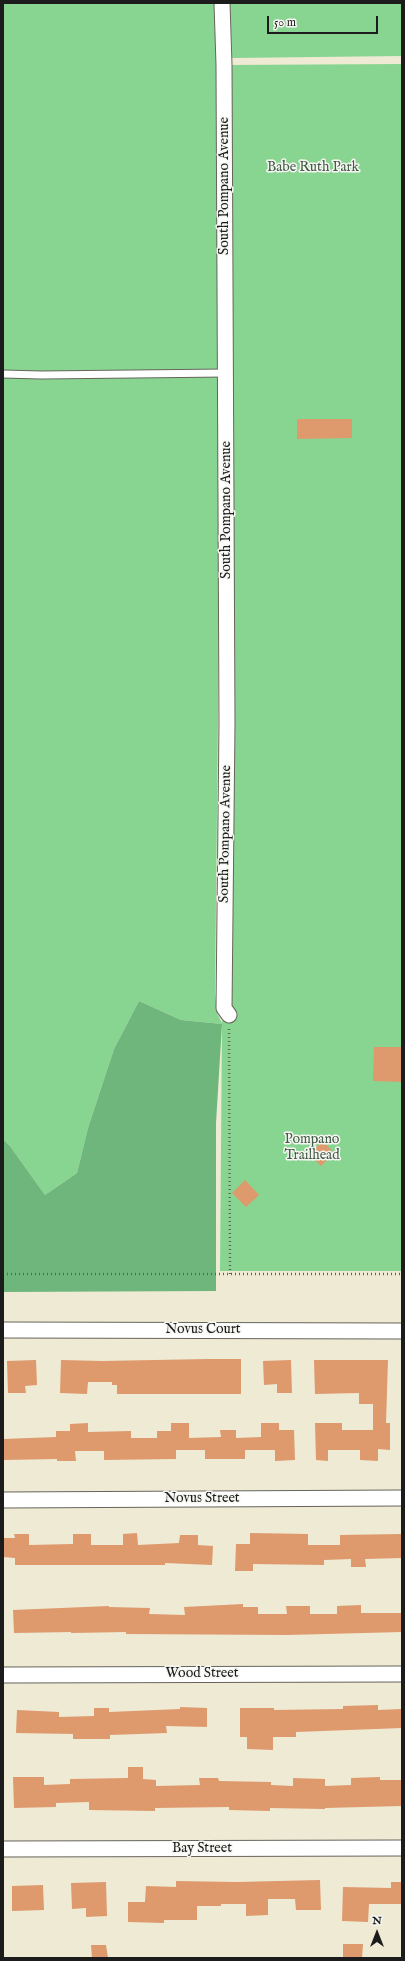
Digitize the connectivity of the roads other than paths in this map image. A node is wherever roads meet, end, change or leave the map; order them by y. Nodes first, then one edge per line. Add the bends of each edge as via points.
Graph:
1 (222, 3) edge
2 (226, 373) junction
3 (3, 374) edge
4 (229, 1015) road end
5 (3, 1330) edge
6 (402, 1331) edge
7 (402, 1498) edge
8 (3, 1500) edge
9 (402, 1674) edge
10 (3, 1675) edge
11 (402, 1848) edge
12 (3, 1850) edge

1 - 2 street, South Pompano Avenue
2 - 3 lane
2 - 4 street, South Pompano Avenue via 227,723 224,1008
5 - 6 street, Novus Court
7 - 8 street, Novus Street
9 - 10 street, Wood Street
11 - 12 street, Bay Street

